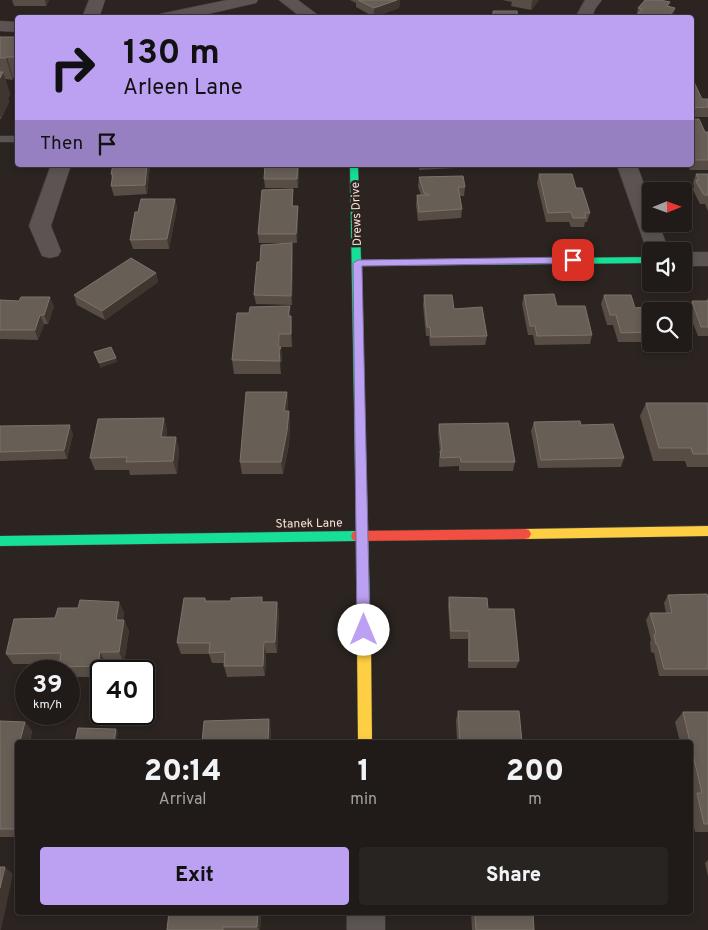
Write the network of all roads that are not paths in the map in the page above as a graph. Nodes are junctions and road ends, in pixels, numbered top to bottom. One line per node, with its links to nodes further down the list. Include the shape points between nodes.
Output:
1 (97, 0): 5 (street)
2 (250, 0): 6 (street)
3 (287, 0): 7 (street)
4 (594, 0): 8 (street)
5 (91, 15)
6 (180, 15)
7 (310, 15)
8 (584, 15)
9 (0, 26): 10 (street)
10 (15, 28)
11 (15, 29): 12 (street)
12 (0, 31)
13 (0, 139): 14 (lane)
14 (15, 139)
15 (60, 167): 19 (street, via 40,226)
16 (354, 167): 23 (street, Drews Drive)
17 (628, 167): 18 (street)
18 (655, 242)
19 (50, 251)
20 (692, 259): 21 (street)
21 (708, 259)
22 (642, 260): 23 (street)
23 (358, 263): 25 (street, Drews Drive)
24 (708, 531): 25 (street, Stanek Lane)
25 (363, 536): 26 (street, Stanek Lane); 27 (street, Drews Drive)
26 (0, 541)
27 (364, 740)
28 (366, 915): 29 (street)
29 (366, 930)

